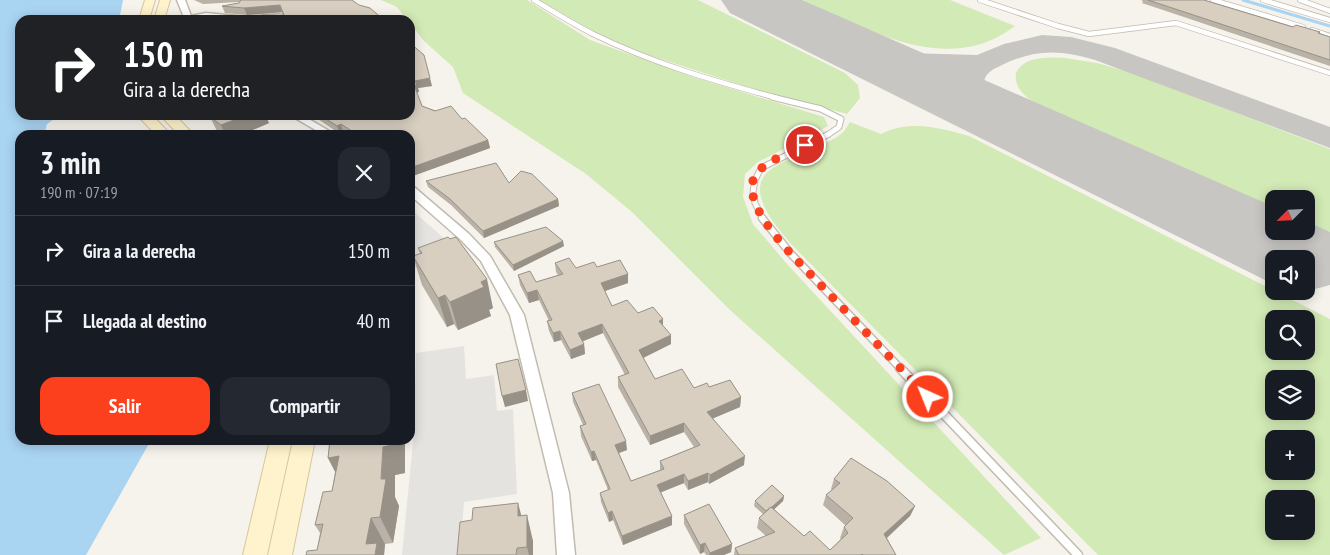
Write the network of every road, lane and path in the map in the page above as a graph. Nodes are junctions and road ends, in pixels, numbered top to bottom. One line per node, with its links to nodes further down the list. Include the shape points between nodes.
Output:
1 (150, 0): 11 (street)
2 (165, 0): 12 (street)
3 (181, 0): 13 (street)
4 (534, 0): 31 (lane, via 576,26 639,54 742,89 820,109 841,119 839,127 829,134 761,168 752,188 760,215 798,261)
5 (980, 0): 18 (lane, via 1089,34 1176,23)
6 (1213, 0): 17 (lane)
7 (1263, 0): 16 (lane)
8 (1300, 0): 10 (lane)
9 (224, 7): 15 (street)
10 (1330, 11)
11 (146, 15)
12 (160, 15)
13 (187, 15)
14 (206, 15): 15 (street)
15 (214, 15)
16 (1330, 20)
17 (1330, 36)
18 (1330, 73)
19 (149, 120): 22 (street)
20 (172, 120): 23 (street)
21 (304, 120): 24 (street)
22 (159, 130)
23 (182, 130)
24 (322, 130)
25 (415, 193): 30 (street, via 466,237 486,259 516,316 561,493)
26 (280, 445): 28 (street)
27 (303, 445): 29 (street)
28 (255, 555)
29 (280, 555)
30 (566, 555)
31 (1078, 555)

